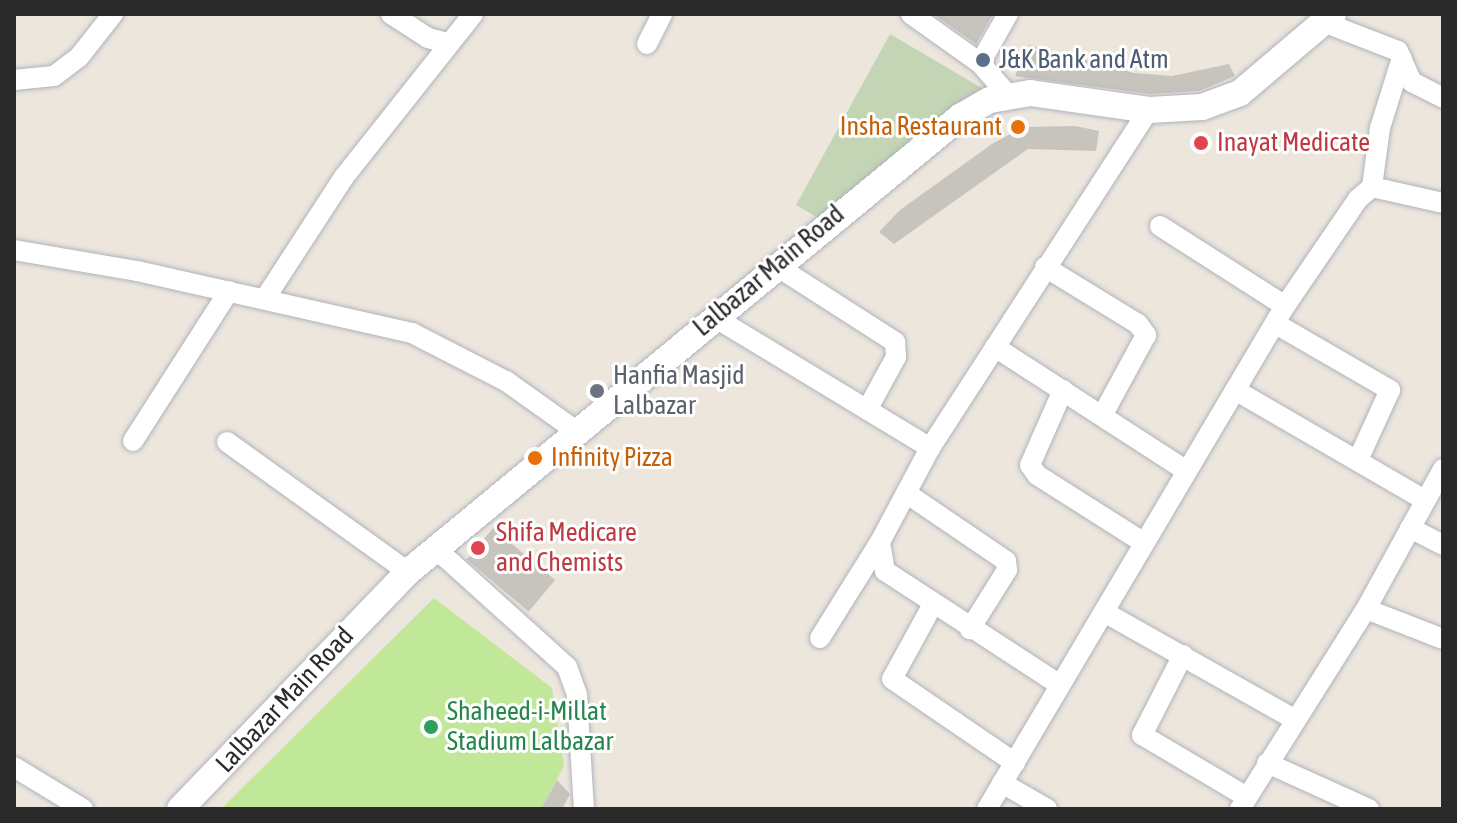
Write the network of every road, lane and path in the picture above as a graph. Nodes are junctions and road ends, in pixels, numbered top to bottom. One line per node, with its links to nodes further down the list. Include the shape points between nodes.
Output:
1 (113, 14): 12 (street, via 79,57 54,76)
2 (391, 14): 8 (street, via 428,38)
3 (473, 14): 8 (street)
4 (662, 14): 9 (street)
5 (911, 14): 11 (street)
6 (1008, 14): 11 (street)
7 (1328, 18): 10 (street, via 1389,46); 15 (main road, Lalbazar Main Road, via 1240,93 1202,107)
8 (447, 43): 23 (street, via 344,177)
9 (647, 44)
10 (1402, 58): 14 (street, via 1412,82); 16 (street, via 1380,128)
11 (980, 63): 13 (street)
12 (14, 80)
13 (1008, 95): 15 (main road, Lalbazar Main Road, via 1030,93); 20 (main road, Lalbazar Main Road, via 960,117)
14 (1443, 98)
15 (1149, 110): 21 (street)
16 (1372, 187): 17 (street); 24 (street)
17 (1443, 203)
18 (1160, 226): 24 (street)
19 (14, 250): 22 (street)
20 (775, 265): 25 (main road, Lalbazar Main Road); 29 (street, via 895,342 896,357)
21 (1045, 267): 26 (street); 30 (street, via 1138,324 1146,335)
22 (229, 291): 23 (street); 32 (street)
23 (266, 297): 31 (street, via 412,333 506,381)
24 (1280, 315): 28 (street); 35 (street, via 1390,390)
25 (714, 317): 29 (street); 31 (main road, Lalbazar Main Road)
26 (995, 347): 27 (street); 34 (street)
27 (1063, 390): 30 (street); 42 (street, via 1030,465 1037,475)
28 (1235, 390): 35 (street); 37 (street)
29 (867, 410): 34 (street)
30 (1102, 416): 37 (street)
31 (576, 431): 44 (main road, Lalbazar Main Road)
32 (133, 441)
33 (227, 442): 45 (street)
34 (930, 448): 38 (street)
35 (1358, 460): 39 (street)
36 (1443, 469): 39 (street)
37 (1185, 470): 42 (street)
38 (906, 493): 41 (street); 49 (street, via 1006,561 1007,570)
39 (1425, 500): 40 (street)
40 (1410, 528): 43 (street); 47 (street)
41 (880, 542): 46 (street, via 885,571); 50 (street)
42 (1144, 543): 48 (street)
43 (1443, 545)
44 (435, 548): 45 (main road, Lalbazar Main Road); 62 (street, via 567,667 577,695)
45 (408, 572): 61 (main road, Lalbazar Main Road)
46 (932, 606): 49 (street); 55 (street, via 892,679)
47 (1366, 609): 51 (street); 54 (street)
48 (1104, 612): 52 (street); 53 (street)
49 (970, 629): 53 (street)
50 (820, 638)
51 (1443, 639)
52 (1183, 655): 54 (street); 59 (street, via 1142,735)
53 (1060, 685): 55 (street)
54 (1294, 719): 56 (street)
55 (1015, 763): 58 (street)
56 (1267, 763): 59 (street); 65 (street)
57 (14, 767): 60 (street)
58 (1002, 783): 63 (street); 64 (street)
59 (1243, 803)
60 (83, 809)
61 (180, 809)
62 (584, 809)
63 (987, 809)
64 (1047, 809)
65 (1369, 809)

